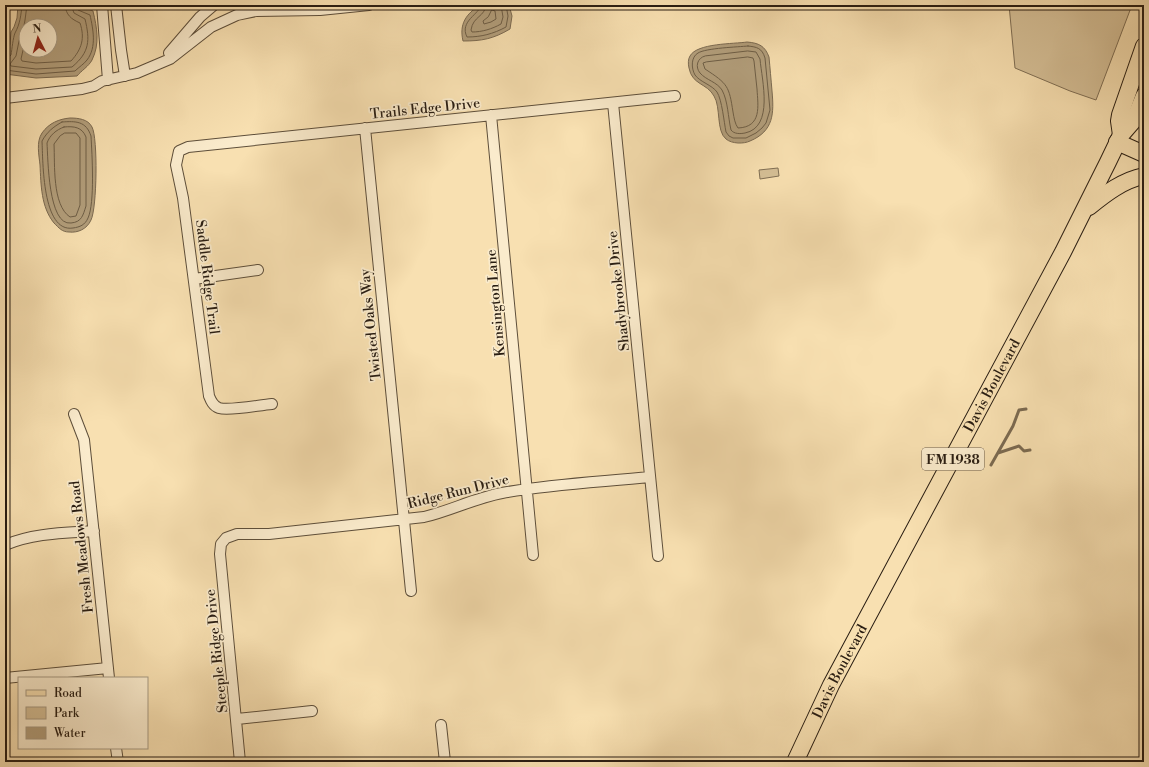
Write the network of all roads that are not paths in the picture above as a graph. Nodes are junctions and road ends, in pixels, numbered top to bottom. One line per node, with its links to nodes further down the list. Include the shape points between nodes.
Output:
1 (102, 5): 9 (street)
2 (116, 5): 8 (street)
3 (214, 5): 7 (street)
4 (369, 5): 5 (street, via 320,10)
5 (287, 8): 7 (street, via 256,11 228,18 211,27 170,59)
6 (1144, 46): 16 (main road, Davis Boulevard / FM 1938, via 1120,115)
7 (156, 65): 8 (street)
8 (125, 76): 9 (street)
9 (108, 80): 12 (street, via 82,89)
10 (675, 96): 13 (street, Trails Edge Drive)
11 (1144, 96): 16 (main road, Davis Boulevard / FM 1938, via 1134,120)
12 (5, 98)
13 (613, 102): 14 (street, Trails Edge Drive); 25 (street, Shadybrooke Drive)
14 (491, 115): 15 (street, Trails Edge Drive); 26 (street, Kensington Lane)
15 (365, 128): 17 (street, Trails Edge Drive); 27 (street, Twisted Oaks Way)
16 (1119, 138): 18 (main road); 20 (main road, Davis Boulevard / FM 1938)
17 (179, 151): 22 (street, Saddle Ridge Trail, via 176,165)
18 (1144, 154)
19 (1144, 176): 20 (main road, via 1134,178 1106,194)
20 (1084, 212): 45 (main road, Davis Boulevard / FM 1938, via 831,685)
21 (258, 270): 22 (street)
22 (194, 279): 23 (street, Saddle Ridge Trail, via 211,401 219,408 228,409)
23 (272, 404)
24 (74, 414): 28 (street, Fresh Meadows Road, via 84,440)
25 (650, 477): 26 (street, Ridge Run Drive); 32 (street, Shadybrooke Drive)
26 (527, 489): 27 (street, Ridge Run Drive, via 501,493 442,513); 31 (street, Kensington Lane)
27 (403, 520): 29 (street, Ridge Run Drive, via 269,534 237,534); 33 (street, Twisted Oaks Way)
28 (94, 531): 30 (street, via 33,536); 34 (street, Fresh Meadows Road)
29 (226, 538): 39 (street, Steeple Ridge Drive, via 221,544 220,554)
30 (5, 546)
31 (533, 555)
32 (658, 556)
33 (411, 591)
34 (109, 673): 36 (street)
35 (18, 677): 37 (street)
36 (26, 677)
37 (5, 678)
38 (312, 711): 39 (street)
39 (237, 719): 43 (street, Steeple Ridge Drive)
40 (441, 725): 44 (street)
41 (116, 749): 42 (street)
42 (118, 762)
43 (240, 762)
44 (444, 762)
45 (794, 762)

